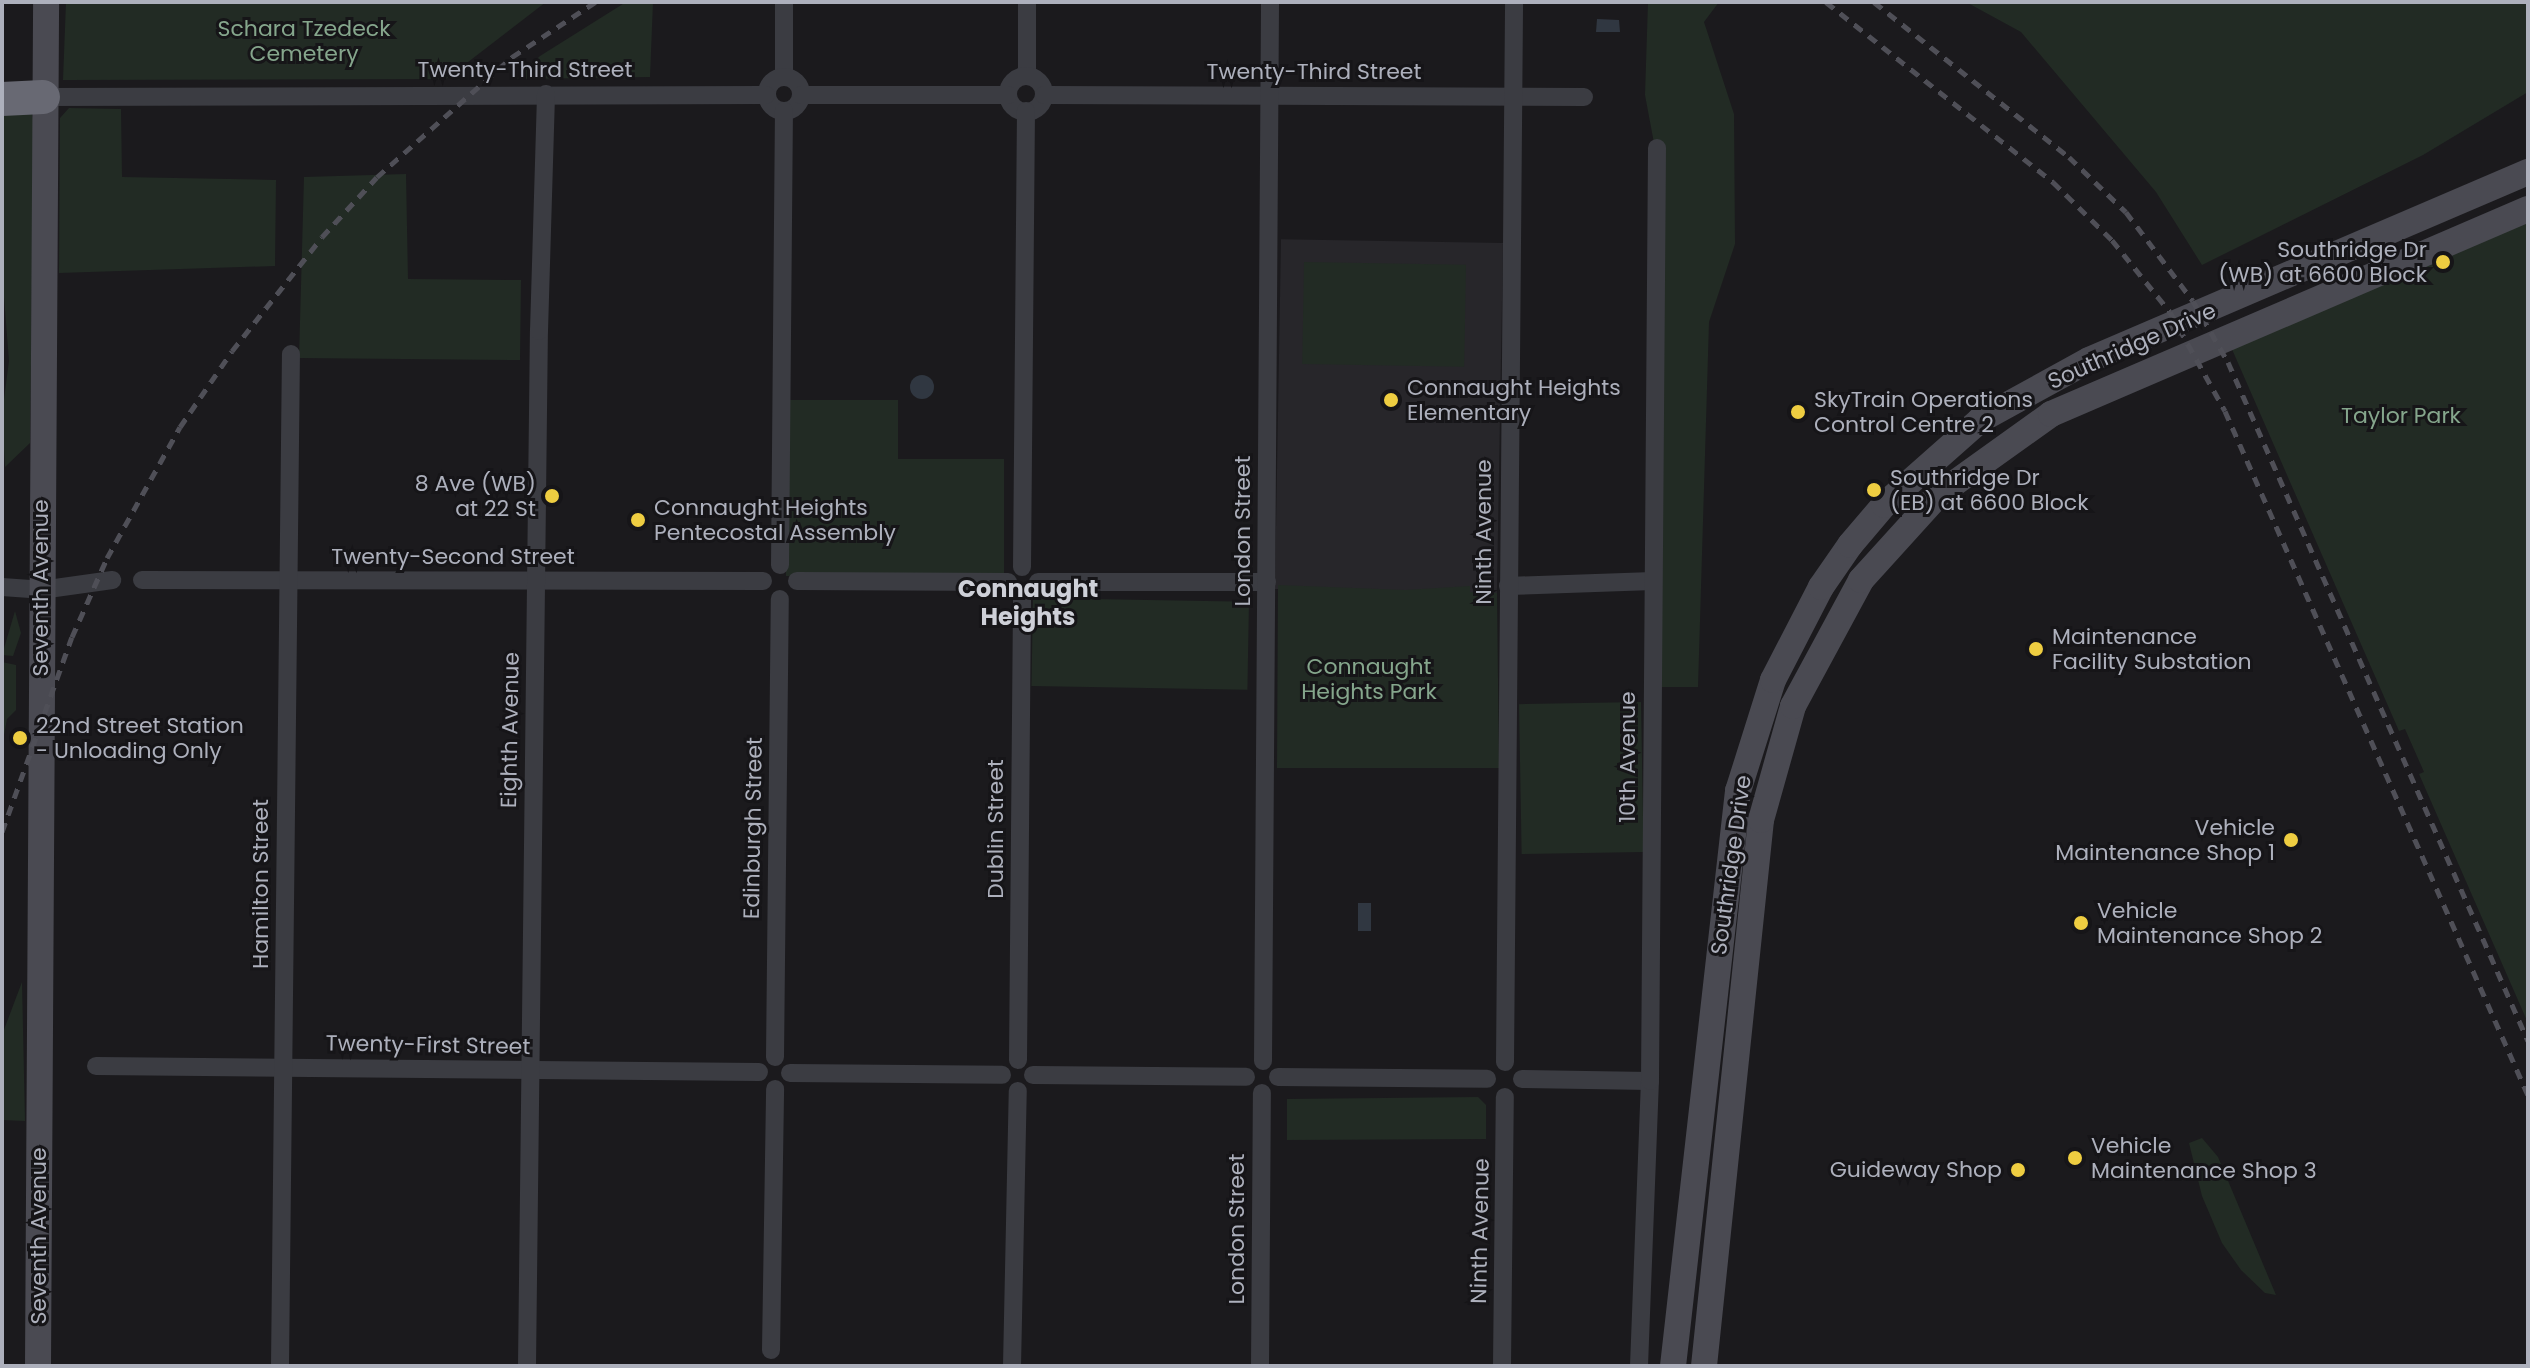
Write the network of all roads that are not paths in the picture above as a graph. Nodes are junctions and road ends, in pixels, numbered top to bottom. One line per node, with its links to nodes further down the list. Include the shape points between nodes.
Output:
1 (46, 2): 15 (main road, Seventh Avenue)
2 (784, 2): 6 (street)
3 (1027, 2): 7 (street)
4 (1270, 2): 13 (street, London Street)
5 (1514, 2): 14 (street, Ninth Avenue)
6 (784, 76): 9 (street, via 769,84); 10 (street, via 798,84)
7 (1027, 76): 11 (street, via 1012,83); 12 (street, via 1038,80)
8 (546, 94): 9 (street, Twenty-Third Street); 15 (street, Twenty-Third Street); 34 (street, Eighth Avenue)
9 (766, 95): 18 (street, via 770,105)
10 (801, 95): 11 (street); 18 (street, via 798,104)
11 (1008, 95): 19 (street)
12 (1044, 95): 13 (street, Twenty-Third Street); 19 (street, via 1037,108)
13 (1271, 96): 14 (street, Twenty-Third Street); 37 (street, London Street)
14 (1513, 96): 16 (street, Twenty-Third Street); 38 (street, Ninth Avenue)
15 (43, 97): 17 (highway); 40 (main road, Seventh Avenue)
16 (1584, 97)
17 (2, 99)
18 (784, 111): 26 (street)
19 (1026, 111): 27 (street)
20 (1657, 148): 33 (street, 10th Avenue)
21 (2528, 172): 24 (main road, Southridge Drive, via 2089,360 1980,420)
22 (2528, 209): 25 (main road, Southridge Drive, via 2051,414 1994,450)
23 (291, 354): 30 (street, Hamilton Street)
24 (1925, 467): 25 (main road); 71 (main road, Southridge Drive, via 1884,505 1821,587 1773,680 1753,733 1728,848)
25 (1917, 513): 72 (main road, Southridge Drive, via 1837,616 1793,706 1771,773 1761,820)
26 (780, 565): 31 (street, via 766,571); 32 (street, via 793,571)
27 (1022, 567): 35 (street); 36 (street, via 1032,570)
28 (112, 580): 40 (street)
29 (142, 580): 30 (street, Twenty-Second Street)
30 (286, 580): 34 (street, Twenty-Second Street); 48 (street, Hamilton Street)
31 (763, 581): 34 (street, Twenty-Second Street); 42 (street, via 769,596)
32 (797, 581): 35 (street); 42 (street, via 794,592)
33 (1653, 581): 38 (street); 58 (street, 10th Avenue)
34 (536, 582): 49 (street, Eighth Avenue)
35 (1008, 582): 41 (street, via 1013,595)
36 (1038, 582): 37 (street); 41 (street, via 1036,592)
37 (1267, 582): 45 (street, London Street)
38 (1508, 586): 46 (street, Ninth Avenue)
39 (2, 587): 40 (street)
40 (41, 590): 64 (main road, Seventh Avenue)
41 (1022, 598): 44 (street, Dublin Street)
42 (780, 599): 43 (street, Edinburgh Street)
43 (775, 1057): 50 (street); 51 (street)
44 (1018, 1060): 52 (street, via 1009,1062); 53 (street, via 1027,1063)
45 (1263, 1061): 54 (street, via 1249,1067); 55 (street, via 1272,1064)
46 (1505, 1062): 56 (street, via 1495,1065); 57 (street, via 1519,1069)
47 (96, 1066): 48 (street, Twenty-First Street)
48 (284, 1068): 49 (street, Twenty-First Street); 65 (street, Hamilton Street)
49 (530, 1070): 50 (street, Twenty-First Street); 66 (street, Eighth Avenue)
50 (759, 1072): 59 (street, via 762,1082)
51 (790, 1073): 52 (street); 59 (street)
52 (1002, 1075): 60 (street, via 1005,1084)
53 (1033, 1075): 54 (street); 60 (street, via 1027,1088)
54 (1246, 1077): 61 (street, via 1252,1090)
55 (1278, 1077): 56 (street); 61 (street, via 1275,1087)
56 (1487, 1079): 62 (street, via 1490,1090)
57 (1522, 1079): 58 (street); 62 (street, via 1515,1094)
58 (1650, 1081): 70 (street, 10th Avenue)
59 (775, 1089): 63 (street)
60 (1018, 1091): 67 (street)
61 (1262, 1093): 68 (street, London Street)
62 (1505, 1097): 69 (street, Ninth Avenue)
63 (771, 1350)
64 (38, 1366)
65 (280, 1366)
66 (527, 1366)
67 (1012, 1366)
68 (1260, 1366)
69 (1502, 1366)
70 (1639, 1366)
71 (1673, 1366)
72 (1704, 1366)

